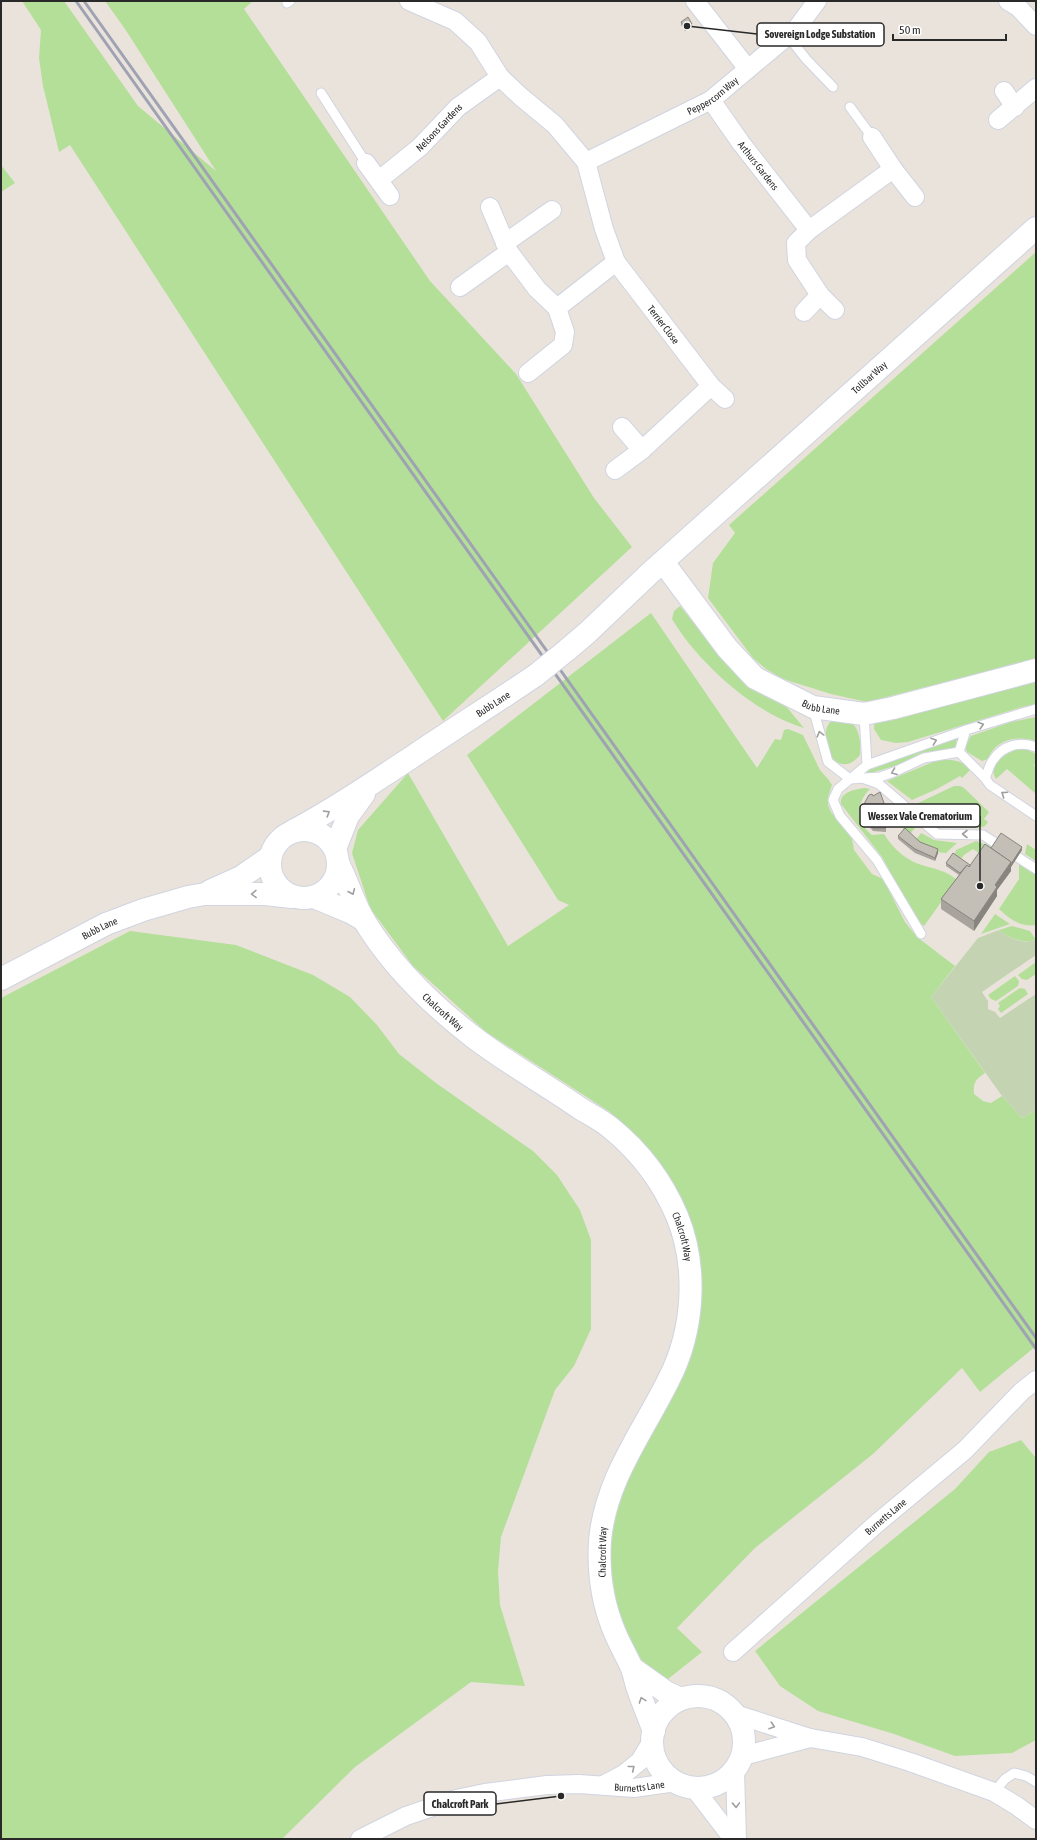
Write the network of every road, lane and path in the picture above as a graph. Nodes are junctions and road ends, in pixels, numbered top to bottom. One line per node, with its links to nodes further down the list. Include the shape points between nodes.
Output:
1 (409, 1): 8 (street, via 455,21 478,42)
2 (695, 1): 7 (street)
3 (817, 1): 6 (street, Peppercorn Way)
4 (1008, 1): 5 (street, via 1018,7)
5 (1036, 26)
6 (788, 36): 7 (street, Peppercorn Way); 9 (lane)
7 (748, 69): 13 (street, Peppercorn Way)
8 (500, 77): 18 (street, via 556,125); 21 (street, Nelsons Gardens, via 458,107 420,146)
9 (833, 87)
10 (1036, 88): 15 (street)
11 (1004, 91): 15 (street)
12 (322, 94): 19 (lane)
13 (711, 100): 18 (street, Peppercorn Way); 27 (street, Arthurs Gardens)
14 (850, 107): 17 (lane)
15 (1015, 107): 16 (street)
16 (998, 120)
17 (872, 137): 20 (street)
18 (586, 162): 29 (street, Terrier Close, via 604,229)
19 (366, 163): 21 (street)
20 (893, 169): 23 (street); 27 (street)
21 (379, 180): 22 (street)
22 (390, 196)
23 (915, 198)
24 (490, 207): 28 (street)
25 (552, 210): 28 (street)
26 (1036, 228): 41 (street, Tollbar Way)
27 (809, 230): 31 (street, via 796,243 797,260)
28 (507, 248): 30 (street); 32 (street, via 537,290)
29 (616, 262): 32 (street); 36 (street, Terrier Close)
30 (460, 287)
31 (820, 296): 33 (street); 34 (street)
32 (557, 308): 35 (street, via 565,332 563,345)
33 (835, 310)
34 (804, 312)
35 (532, 367)
36 (711, 386): 37 (street, Terrier Close); 39 (street)
37 (725, 399)
38 (622, 427): 39 (street)
39 (642, 450): 40 (street)
40 (615, 470)
41 (703, 527): 42 (street, Bubb Lane)
42 (663, 562): 44 (street, Bubb Lane, via 727,648 755,678); 54 (street, Bubb Lane, bridge, via 587,633 536,675)
43 (1036, 670): 46 (street, Bubb Lane)
44 (813, 707): 46 (street, Bubb Lane); 52 (lane, one-way to 44, via 828,762)
45 (1036, 709): 47 (lane, one-way to 45)
46 (864, 714): 50 (lane)
47 (966, 730): 49 (lane); 50 (lane, one-way to 47)
48 (1036, 747): 51 (lane, via 1019,744 1005,747 992,760)
49 (959, 752): 51 (lane); 53 (lane, one-way to 53, via 924,758 894,772)
50 (867, 765): 52 (lane)
51 (985, 778): 55 (lane, one-way to 51, via 990,785)
52 (850, 779): 53 (lane); 63 (lane, via 838,789 833,800 840,816 877,860)
53 (863, 779): 59 (lane, one-way to 53, via 983,835 937,834 879,784)
54 (369, 787): 56 (street, Bubb Lane, one-way to 54); 58 (street, Bubb Lane, via 348,816)
55 (1036, 816)
56 (293, 831): 57 (street, via 281,839); 58 (street, via 317,832 330,840)
57 (270, 857): 60 (street, Bubb Lane, via 242,877); 61 (street, via 272,876 277,885 284,892)
58 (337, 857): 61 (street, via 334,882 322,894); 62 (street, Chalcroft Way, one-way to 62)
59 (1036, 869)
60 (205, 894): 61 (street, Bubb Lane, one-way to 60); 64 (street, Bubb Lane, via 143,910 106,924)
61 (303, 897): 62 (street, Chalcroft Way, via 350,912)
62 (364, 920): 67 (street, Chalcroft Way, via 407,975 457,1024 492,1050 610,1127 625,1141 659,1183 677,1216 688,1254 690,1273 689,1314 684,1338 671,1376 616,1478 600,1540 600,1573 607,1612)
63 (921, 934)
64 (1, 979)
65 (1036, 1380): 66 (street, Burnetts Lane, via 964,1450 875,1525)
66 (733, 1652)
67 (632, 1668): 68 (street, Chalcroft Way, via 666,1692); 70 (street, Chalcroft Way, one-way to 67)
68 (682, 1699): 69 (street, via 691,1696 711,1697); 70 (street, via 667,1708 659,1719)
69 (735, 1714): 71 (street, one-way to 71); 72 (street, via 741,1723 745,1745)
70 (653, 1736): 74 (street, Burnetts Lane, one-way to 70, via 624,1774 640,1761); 75 (street, via 658,1765 669,1778)
71 (810, 1738): 72 (street); 76 (street, via 883,1752)
72 (739, 1763): 75 (street, via 721,1782 712,1786); 80 (street, one-way to 80)
73 (1036, 1782): 76 (lane, via 1014,1773)
74 (603, 1785): 75 (street, Burnetts Lane, via 634,1788); 78 (street, Burnetts Lane, via 547,1785 485,1792 406,1816)
75 (685, 1785): 79 (street)
76 (994, 1792): 77 (street)
77 (1036, 1820)
78 (360, 1839)
79 (733, 1839)
80 (737, 1839)

